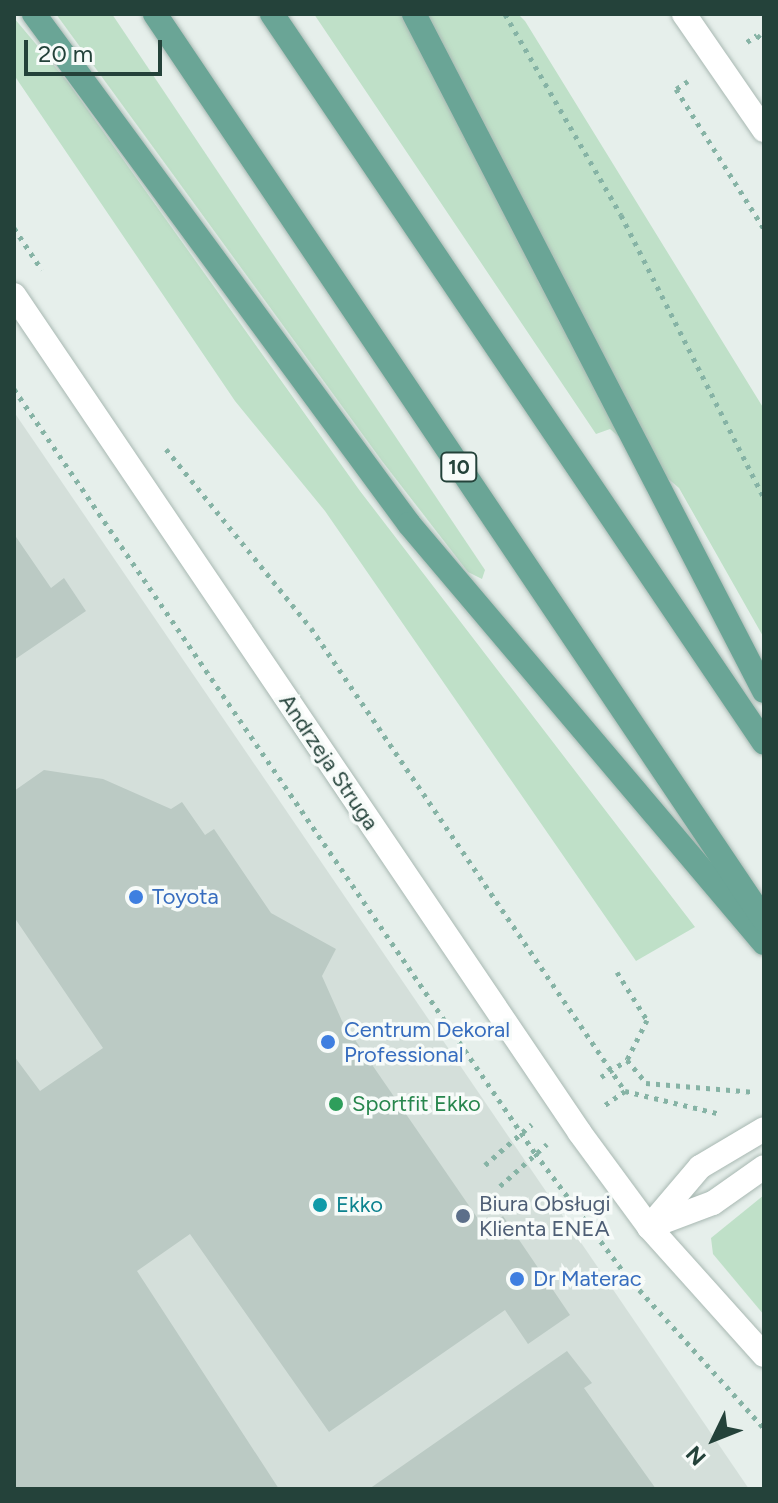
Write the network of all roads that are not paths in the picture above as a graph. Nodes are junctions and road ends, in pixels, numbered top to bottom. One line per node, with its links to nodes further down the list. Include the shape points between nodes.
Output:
1 (34, 14): 11 (main road, via 409,524)
2 (155, 14): 10 (main road, 10)
3 (272, 14): 9 (main road)
4 (414, 14): 8 (main road)
5 (684, 14): 6 (street)
6 (764, 130)
7 (14, 295): 14 (street, Andrzeja Struga)
8 (764, 691)
9 (764, 743)
10 (764, 920)
11 (764, 943)
12 (764, 1129): 14 (street, via 700,1167)
13 (764, 1167): 14 (street, via 713,1203)
14 (649, 1227): 15 (street, Andrzeja Struga)
15 (764, 1355)

